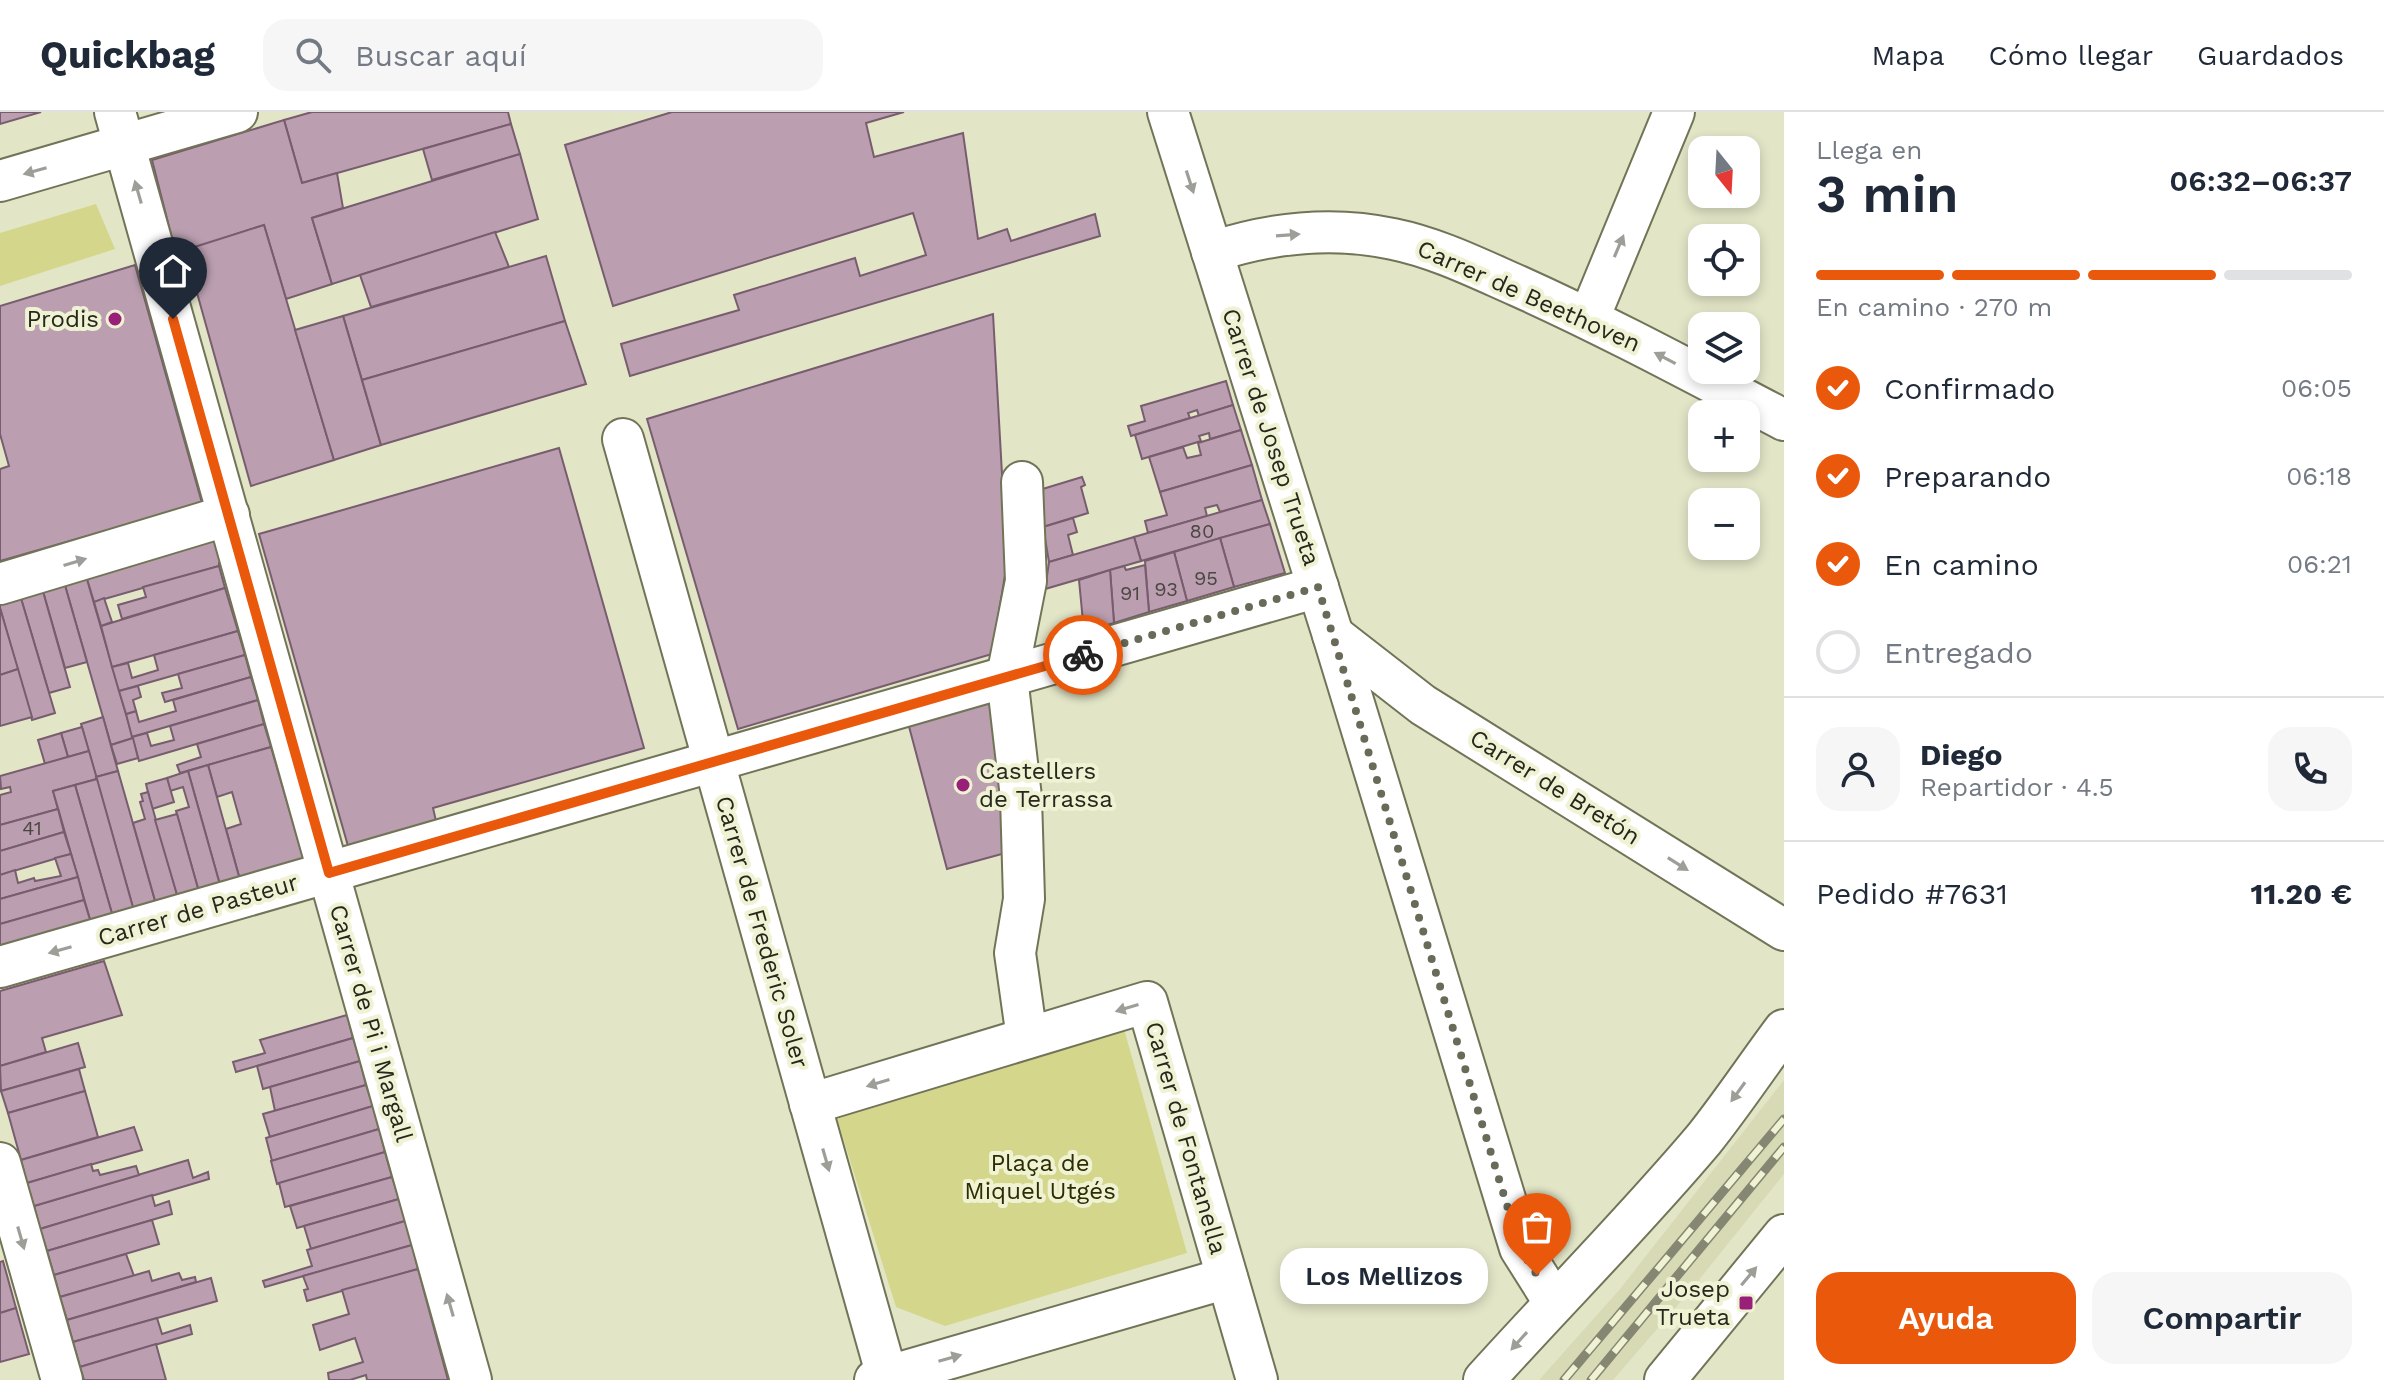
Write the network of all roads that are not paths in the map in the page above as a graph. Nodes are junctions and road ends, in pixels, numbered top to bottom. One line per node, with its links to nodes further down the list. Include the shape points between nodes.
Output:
1 (237, 112): 4 (street)
2 (1168, 112): 6 (street, Carrer de Josep Trueta, one-way to 6)
3 (1674, 112): 7 (street, one-way to 3)
4 (120, 129): 5 (street, one-way to 5); 11 (street, Carrer de Pi i Margall, one-way to 4)
5 (0, 181)
6 (1212, 252): 7 (street, Carrer de Beethoven, one-way to 7, via 1279,235 1391,238 1441,252); 13 (street, Carrer de Josep Trueta)
7 (1589, 318): 8 (street, Carrer de Beethoven, one-way to 7)
8 (1784, 420)
9 (623, 439): 17 (street, Carrer de Frederic Soler)
10 (1022, 482): 15 (street, via 1026,581)
11 (229, 515): 12 (street, one-way to 11); 19 (street, Carrer de Pi i Margall)
12 (0, 584)
13 (1318, 587): 14 (street, Carrer de Josep Trueta); 15 (street, Carrer de Pasteur)
14 (1333, 635): 16 (street, Carrer de Bretón); 18 (street, Carrer de Josep Trueta)
15 (1007, 677): 17 (street, Carrer de Pasteur); 23 (street, via 1021,797 1024,899 1015,953)
16 (1423, 705): 18 (street, via 1386,724); 20 (street, Carrer de Bretón, one-way to 20)
17 (714, 762): 19 (street, Carrer de Pasteur); 24 (street, Carrer de Frederic Soler)
18 (1373, 763): 28 (street, Carrer de Josep Trueta, via 1520,1248)
19 (329, 873): 21 (street, Carrer de Pasteur, one-way to 21); 31 (street, Carrer de Pi i Margall, one-way to 19)
20 (1784, 930)
21 (0, 967)
22 (1784, 1030): 28 (street, one-way to 28, via 1706,1136)
23 (1027, 1038): 24 (street, Carrer de Fontanella, one-way to 24); 27 (street, Carrer de Fontanella, one-way to 23, via 1147,1002)
24 (810, 1104): 29 (street, Carrer de Frederic Soler, one-way to 29)
25 (0, 1163): 30 (street, one-way to 30)
26 (1784, 1235): 34 (street, one-way to 26)
27 (1227, 1278): 29 (street, one-way to 27); 32 (street, Carrer de Fontanella)
28 (1554, 1302): 33 (street, one-way to 33)
29 (883, 1379)
30 (62, 1380)
31 (471, 1380)
32 (1257, 1380)
33 (1484, 1380)
34 (1665, 1380)

